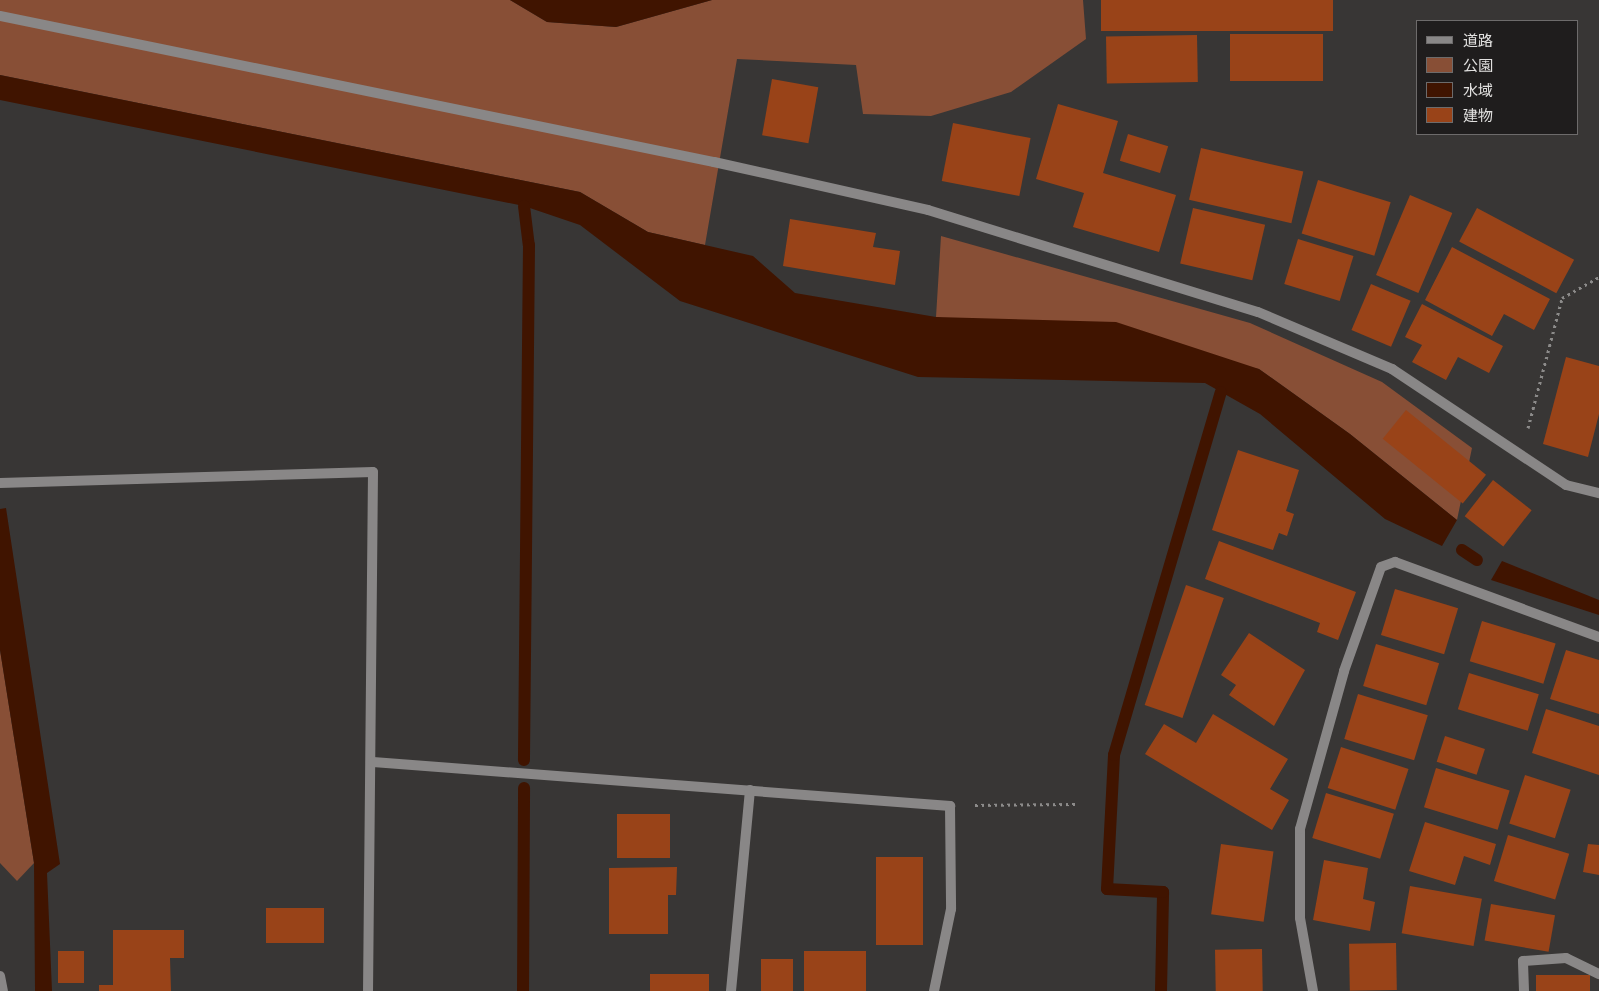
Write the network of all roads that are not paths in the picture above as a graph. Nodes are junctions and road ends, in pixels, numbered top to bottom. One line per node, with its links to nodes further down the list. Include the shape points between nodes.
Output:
1 (0, 16): 3 (street, via 714,162 928,210 1258,312 1392,369 1566,485)
2 (0, 483): 5 (street, via 373,472)
3 (1599, 493)
4 (1599, 638): 13 (street, via 1395,562 1381,567 1344,671 1300,829 1300,918)
5 (373, 762): 6 (street); 10 (street)
6 (750, 790): 11 (street); 12 (street, via 950,806 951,908)
7 (1599, 974): 14 (street, via 1566,958 1523,961)
8 (0, 976): 9 (street)
9 (2, 991)
10 (368, 991)
11 (731, 991)
12 (934, 991)
13 (1313, 991)
14 (1524, 991)

